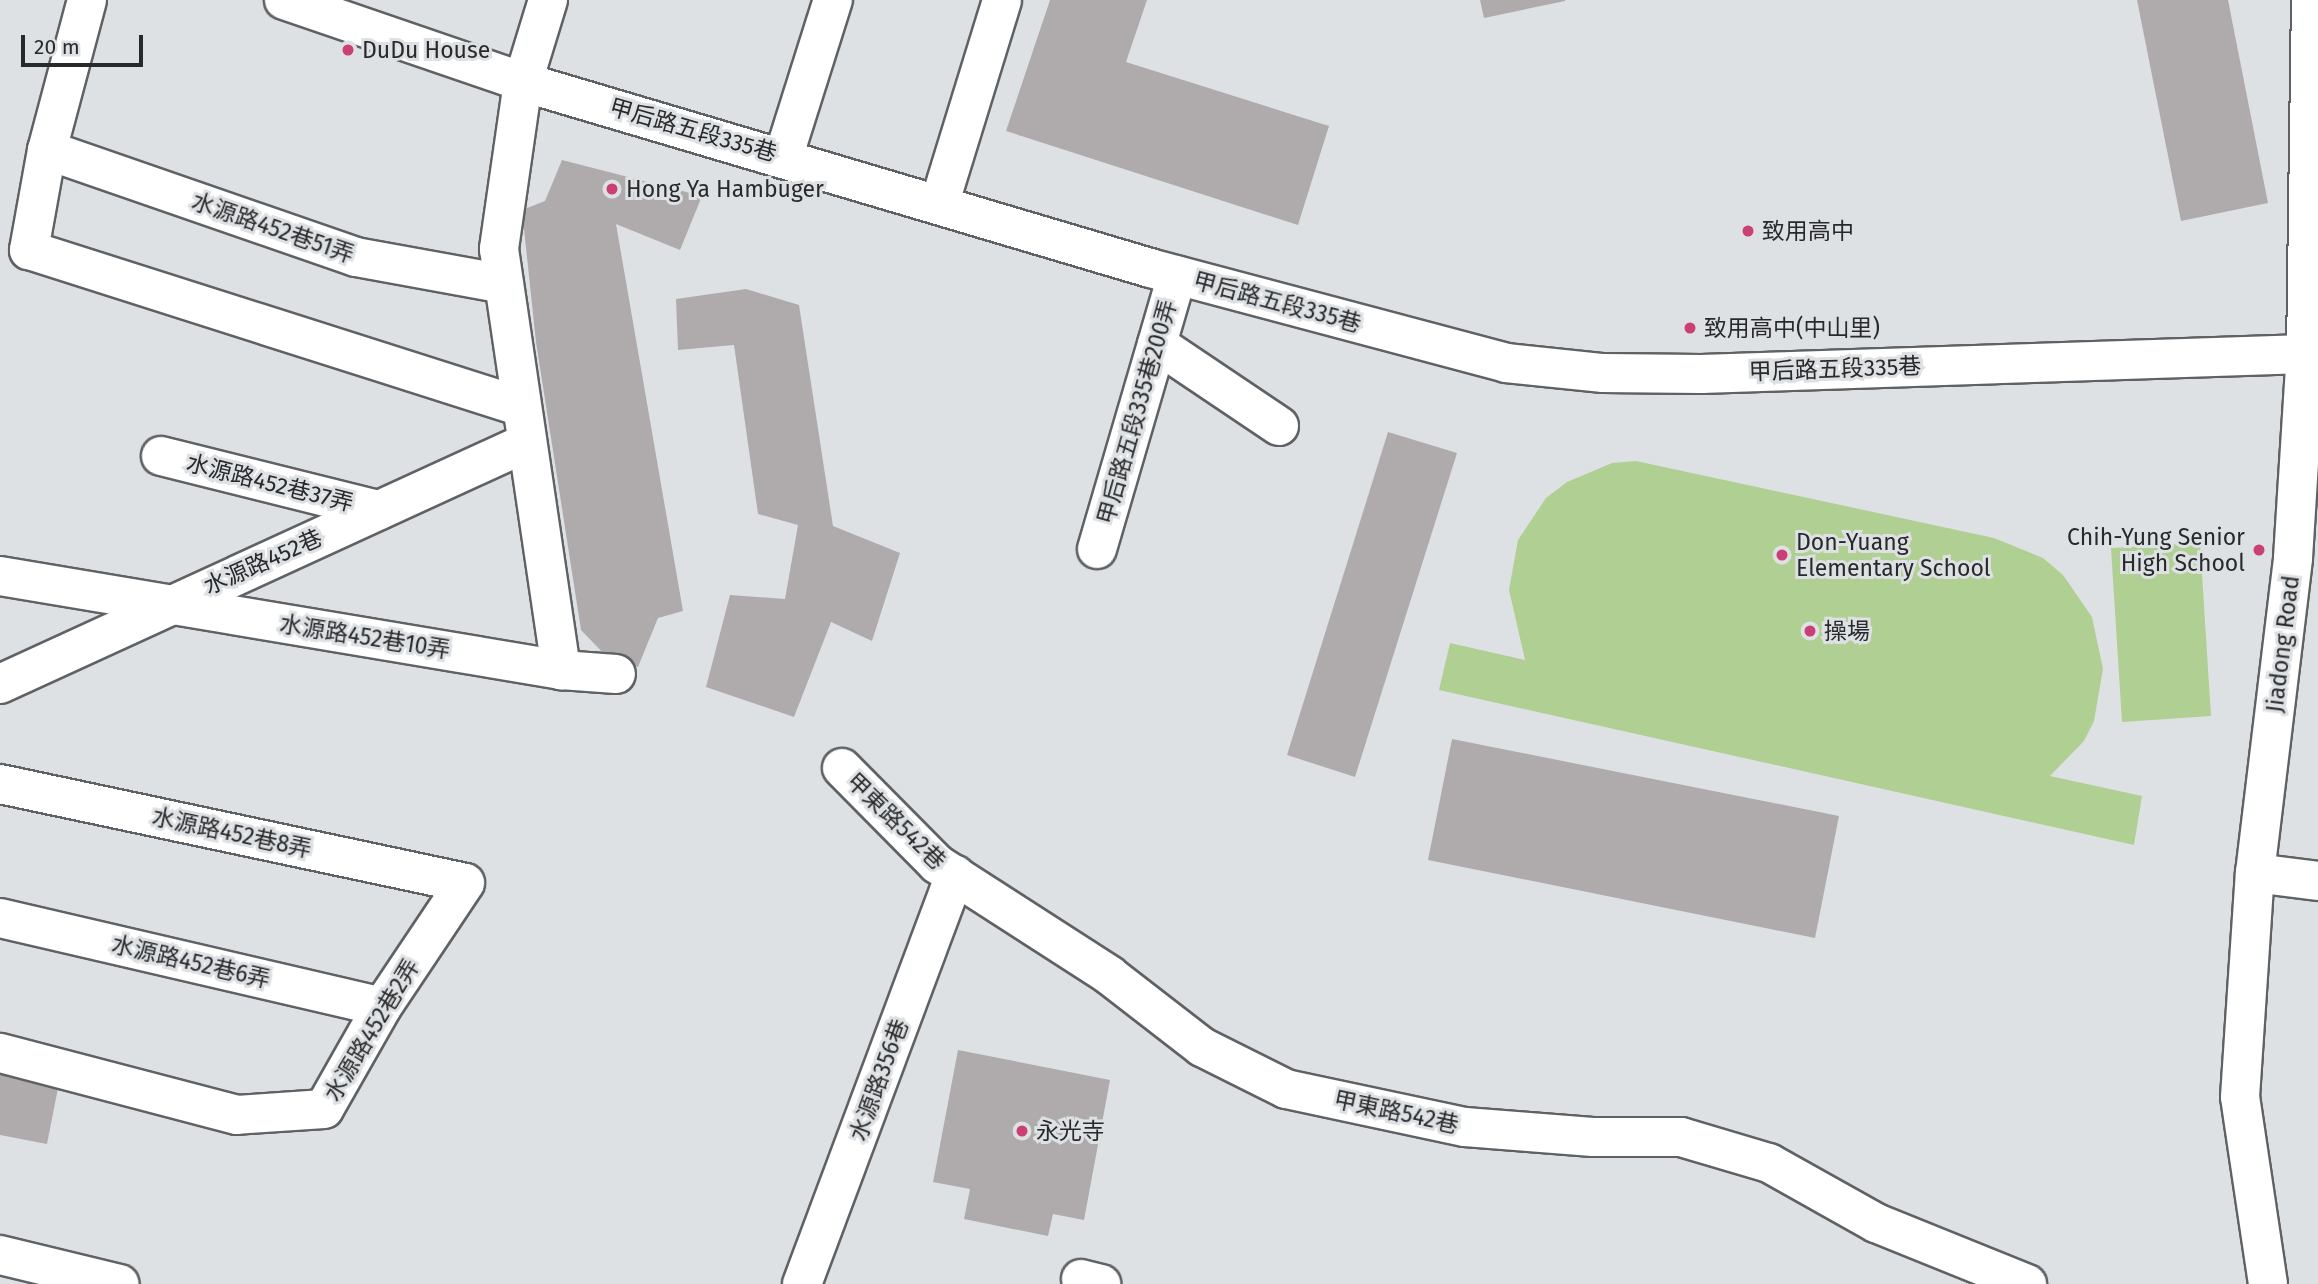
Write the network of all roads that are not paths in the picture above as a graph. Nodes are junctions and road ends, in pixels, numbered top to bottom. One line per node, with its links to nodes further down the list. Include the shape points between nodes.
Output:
1 (88, 0): 9 (street)
2 (284, 0): 7 (street, 甲后路五段335巷)
3 (548, 0): 8 (street)
4 (833, 0): 10 (street)
5 (1002, 0): 11 (street)
6 (2311, 0): 15 (street, Jiadong Road)
7 (352, 10): 8 (street, 甲后路五段335巷)
8 (523, 82): 10 (street, 甲后路五段335巷); 13 (street, via 499,249)
9 (47, 150): 13 (street, 水源路452巷51弄, via 356,257); 16 (street, via 29,250)
10 (784, 155): 11 (street, 甲后路五段335巷)
11 (940, 202): 12 (street, 甲后路五段335巷)
12 (1177, 275): 14 (street, 甲后路五段335巷200弄); 15 (street, 甲后路五段335巷, via 1506,363 1603,373)
13 (505, 284): 16 (street)
14 (1157, 344): 17 (street); 20 (street, 甲后路五段335巷200弄)
15 (2306, 354): 28 (street, Jiadong Road, via 2293,558)
16 (524, 425): 19 (street, 水源路452巷); 23 (street)
17 (1279, 426)
18 (161, 456): 19 (street, 水源路452巷37弄)
19 (378, 510): 22 (street, 水源路452巷)
20 (1097, 549)
21 (0, 576): 22 (street, 水源路452巷10弄)
22 (168, 605): 23 (street, 水源路452巷10弄); 25 (street, 水源路452巷)
23 (561, 670): 24 (street, 水源路452巷10弄)
24 (616, 674)
25 (0, 684)
26 (842, 768): 29 (street, 甲東路542巷, via 937,864)
27 (0, 783): 31 (street, 水源路452巷8弄)
28 (2255, 873): 30 (street); 39 (street, Jiadong Road, via 2240,1097)
29 (955, 875): 37 (street, 水源路356巷); 38 (street, 甲東路542巷, via 1110,975 1202,1047 1286,1089 1465,1127 1593,1137 1681,1137 1769,1163 1876,1223)
30 (2318, 881)
31 (465, 883): 33 (street, 水源路452巷2弄)
32 (0, 918): 33 (street, 水源路452巷6弄)
33 (382, 1007): 34 (street, 水源路452巷2弄, via 324,1109 237,1115)
34 (0, 1054)
35 (0, 1255): 36 (street)
36 (120, 1284)
37 (802, 1284)
38 (2027, 1284)
39 (2268, 1284)

